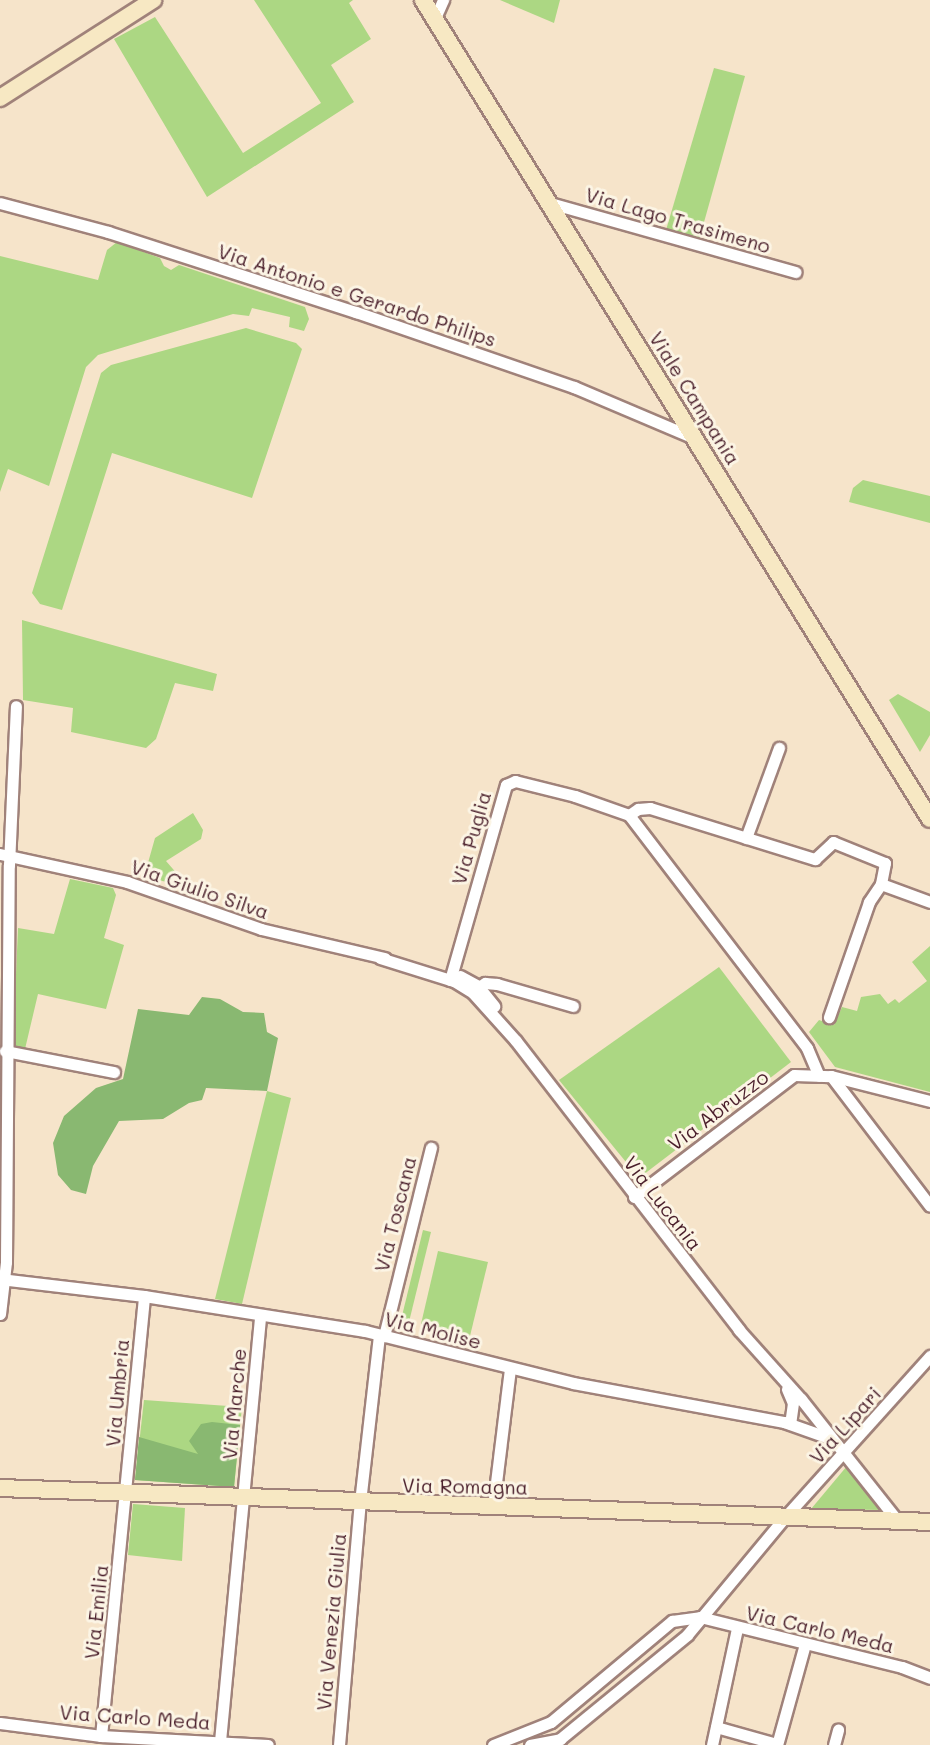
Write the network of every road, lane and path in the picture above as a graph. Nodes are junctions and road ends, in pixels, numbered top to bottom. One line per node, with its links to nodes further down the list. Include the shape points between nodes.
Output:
1 (153, 0): 5 (street)
2 (423, 0): 4 (street, Viale Campania)
3 (443, 0): 4 (street)
4 (435, 18): 7 (street, Viale Campania)
5 (0, 98)
6 (0, 203): 9 (street, Via Antonio e Gerardo Philips, via 356,312 574,387)
7 (550, 203): 8 (street, Via Lago Trasimeno); 9 (street, Viale Campania)
8 (796, 272)
9 (697, 439): 13 (street, Viale Campania)
10 (16, 706): 15 (street)
11 (779, 748): 14 (street)
12 (629, 815): 14 (street, Via Puglia, via 650,808); 18 (street, Via Puglia, via 515,781 506,785); 24 (street)
13 (930, 819)
14 (746, 838): 16 (street, Via Puglia, via 815,859 833,842 882,860 886,866)
15 (4, 855): 18 (street, Via Giulio Silva, via 127,882 261,929); 22 (street)
16 (881, 884): 17 (street); 21 (street, via 869,902)
17 (930, 902)
18 (451, 977): 19 (street, Via Giulio Silva)
19 (476, 990): 20 (street, Via Giulio Silva, via 497,984); 28 (street, Via Lucania, via 508,1025)
20 (573, 1006)
21 (829, 1017)
22 (4, 1048): 23 (street); 27 (street)
23 (114, 1072)
24 (825, 1076): 25 (street); 28 (street, Via Abruzzo, via 794,1075); 29 (street)
25 (930, 1101)
26 (431, 1148): 34 (street, Via Toscana)
27 (4, 1166): 30 (street)
28 (634, 1197): 37 (street, Via Lucania)
29 (930, 1206)
30 (1, 1279): 31 (street, Via Molise); 32 (street)
31 (144, 1296): 33 (street, Via Molise); 42 (street, Via Umbria)
32 (0, 1314)
33 (260, 1316): 34 (street, Via Molise); 43 (street, Via Marche)
34 (381, 1335): 36 (street, Via Molise); 44 (street, Via Toscana)
35 (930, 1356): 40 (street, Via Lipari)
36 (510, 1368): 38 (street, Via Molise); 45 (street)
37 (785, 1384): 38 (street, via 793,1403); 39 (street, Via Lucania)
38 (790, 1424): 39 (street, Via Molise)
39 (832, 1439): 40 (street)
40 (844, 1456): 46 (street, Via Lipari); 47 (street)
41 (0, 1488): 42 (street, Via Romagna)
42 (127, 1492): 43 (street, Via Romagna); 56 (street, Via Emilia)
43 (244, 1496): 44 (street, Via Romagna); 57 (street, Via Marche)
44 (360, 1502): 45 (street, Via Romagna); 60 (street, Via Venezia Giulia)
45 (493, 1507): 46 (street, Via Romagna)
46 (785, 1517): 47 (street, Via Romagna); 49 (street, Via Carlo Meda)
47 (897, 1520): 48 (street, Via Romagna)
48 (930, 1522)
49 (700, 1617): 50 (street, Via Carlo Meda); 61 (street, via 672,1621 551,1722); 62 (street, Via Carlo Meda, via 663,1658 598,1711 560,1739)
50 (737, 1628): 51 (street, Via Carlo Meda); 54 (street)
51 (805, 1644): 52 (street, Via Carlo Meda); 58 (street)
52 (930, 1678)
53 (0, 1723): 56 (street, Via Carlo Meda)
54 (716, 1727): 58 (street); 63 (street)
55 (838, 1730): 64 (street)
56 (101, 1736): 57 (street, Via Carlo Meda)
57 (220, 1741): 59 (street, Via Carlo Meda)
58 (777, 1744)
59 (268, 1745)
60 (339, 1745)
61 (493, 1745)
62 (530, 1745)
63 (712, 1745)
64 (834, 1745)

